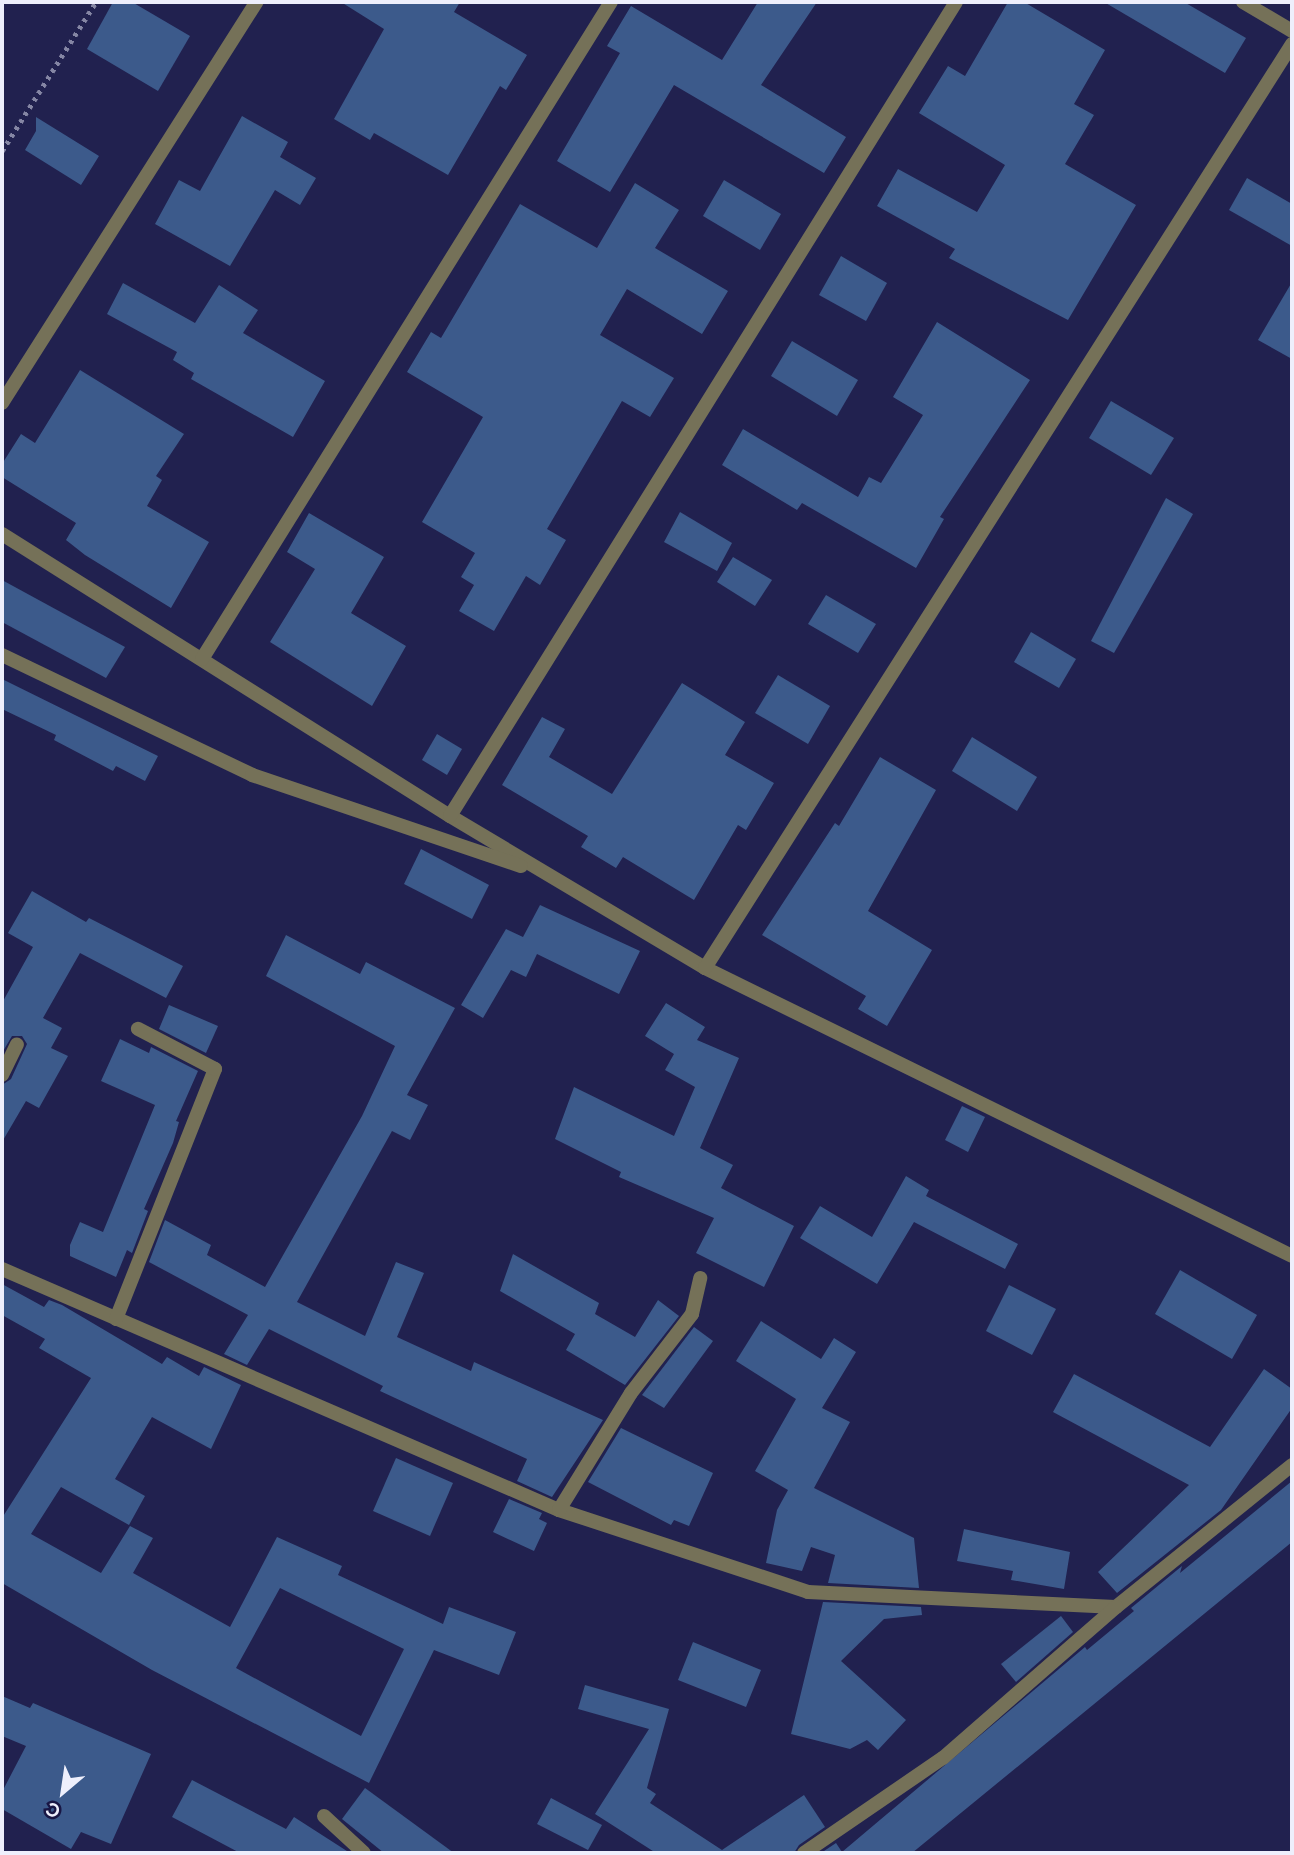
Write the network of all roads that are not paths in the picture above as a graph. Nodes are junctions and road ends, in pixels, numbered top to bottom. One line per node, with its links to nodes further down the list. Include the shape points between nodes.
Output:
1 (256, 2): 7 (street)
2 (611, 2): 10 (street)
3 (956, 2): 11 (street)
4 (1243, 2): 5 (street)
5 (1292, 31)
6 (1292, 44): 13 (street)
7 (2, 403)
8 (2, 534): 10 (street)
9 (2, 655): 12 (street, via 252,775)
10 (202, 659): 11 (street)
11 (450, 816): 12 (street)
12 (550, 875): 13 (street)
13 (705, 968): 17 (street)
14 (138, 1029): 20 (street, via 215,1069)
15 (18, 1044): 16 (street)
16 (2, 1075)
17 (1292, 1256)
18 (2, 1269): 20 (street)
19 (700, 1278): 22 (street, via 692,1314 631,1393)
20 (116, 1319): 22 (street)
21 (1292, 1465): 23 (street)
22 (559, 1510): 23 (street, via 808,1592)
23 (1116, 1607): 26 (street, via 943,1758)
24 (324, 1816): 25 (street)
25 (364, 1853)
26 (804, 1853)

